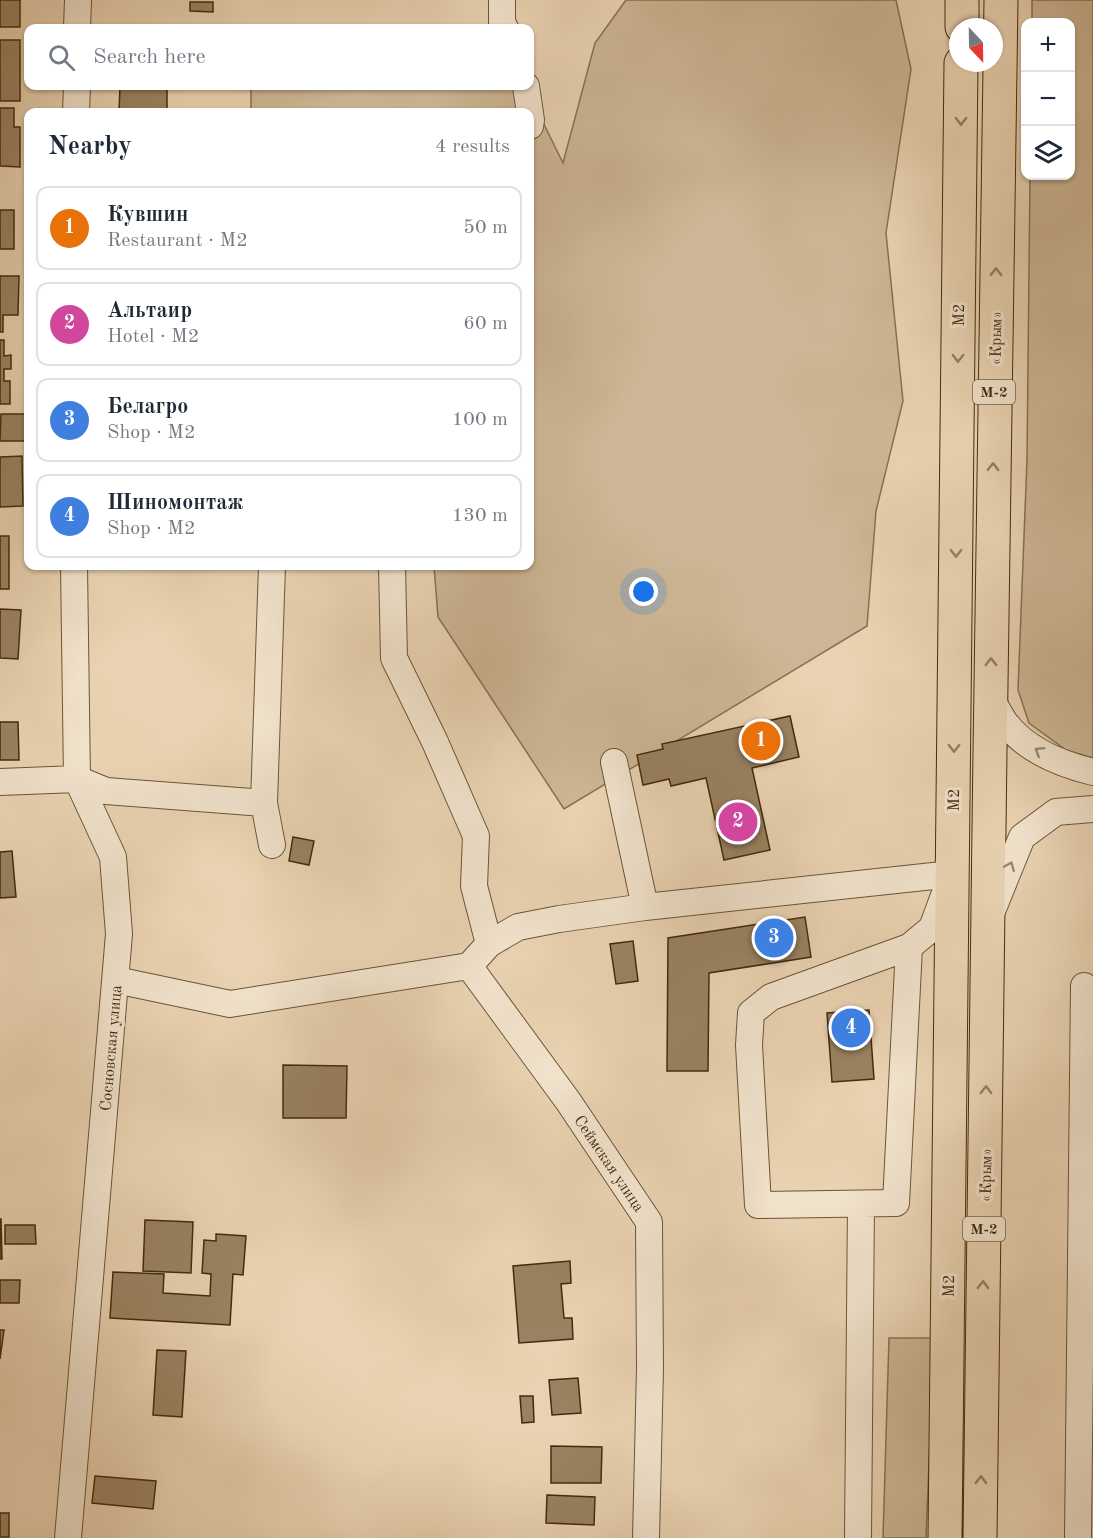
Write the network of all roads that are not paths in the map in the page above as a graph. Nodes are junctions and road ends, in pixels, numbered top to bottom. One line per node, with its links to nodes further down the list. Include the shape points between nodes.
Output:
1 (78, 0): 5 (street)
2 (962, 0): 4 (highway)
3 (1001, 0): 14 (highway, «Крым» / М-2, one-way to 3)
4 (962, 18)
5 (77, 24)
6 (961, 72): 22 (highway, М2, one-way to 22)
7 (77, 90): 9 (street)
8 (527, 90): 10 (street)
9 (76, 108)
10 (529, 108)
11 (74, 570): 17 (street, Сосновская улица)
12 (272, 570): 19 (street)
13 (392, 570): 25 (street, via 394,658 476,837 474,886)
14 (990, 696): 16 (street, one-way to 14, via 1044,755 1019,738); 24 (highway, «Крым» / М-2)
15 (614, 762): 23 (street)
16 (1093, 772)
17 (77, 779): 18 (street); 19 (street, via 106,791); 28 (street, Сосновская улица, via 113,857 119,934)
18 (0, 782)
19 (264, 803): 21 (street)
20 (1093, 809): 24 (street, one-way to 20, via 1022,837 1056,812)
21 (272, 845)
22 (952, 874): 23 (street); 26 (street, via 932,928); 36 (highway, М2)
23 (645, 907): 25 (street, via 518,927)
24 (988, 920): 37 (highway, «Крым» / М-2, one-way to 24)
25 (489, 944): 27 (street)
26 (909, 947): 31 (street, via 896,1203); 31 (street, via 771,997 751,1013 748,1046 758,1205)
27 (469, 966): 28 (street, via 230,1004); 34 (street, Сеймская улица, via 568,1101 649,1222)
28 (116, 980): 33 (street, Сосновская улица)
29 (1084, 986): 30 (street)
30 (1088, 1093): 32 (street)
31 (861, 1204): 35 (street)
32 (1086, 1423): 38 (street)
33 (68, 1538)
34 (646, 1538)
35 (858, 1538)
36 (945, 1538)
37 (980, 1538)
38 (1078, 1538)

